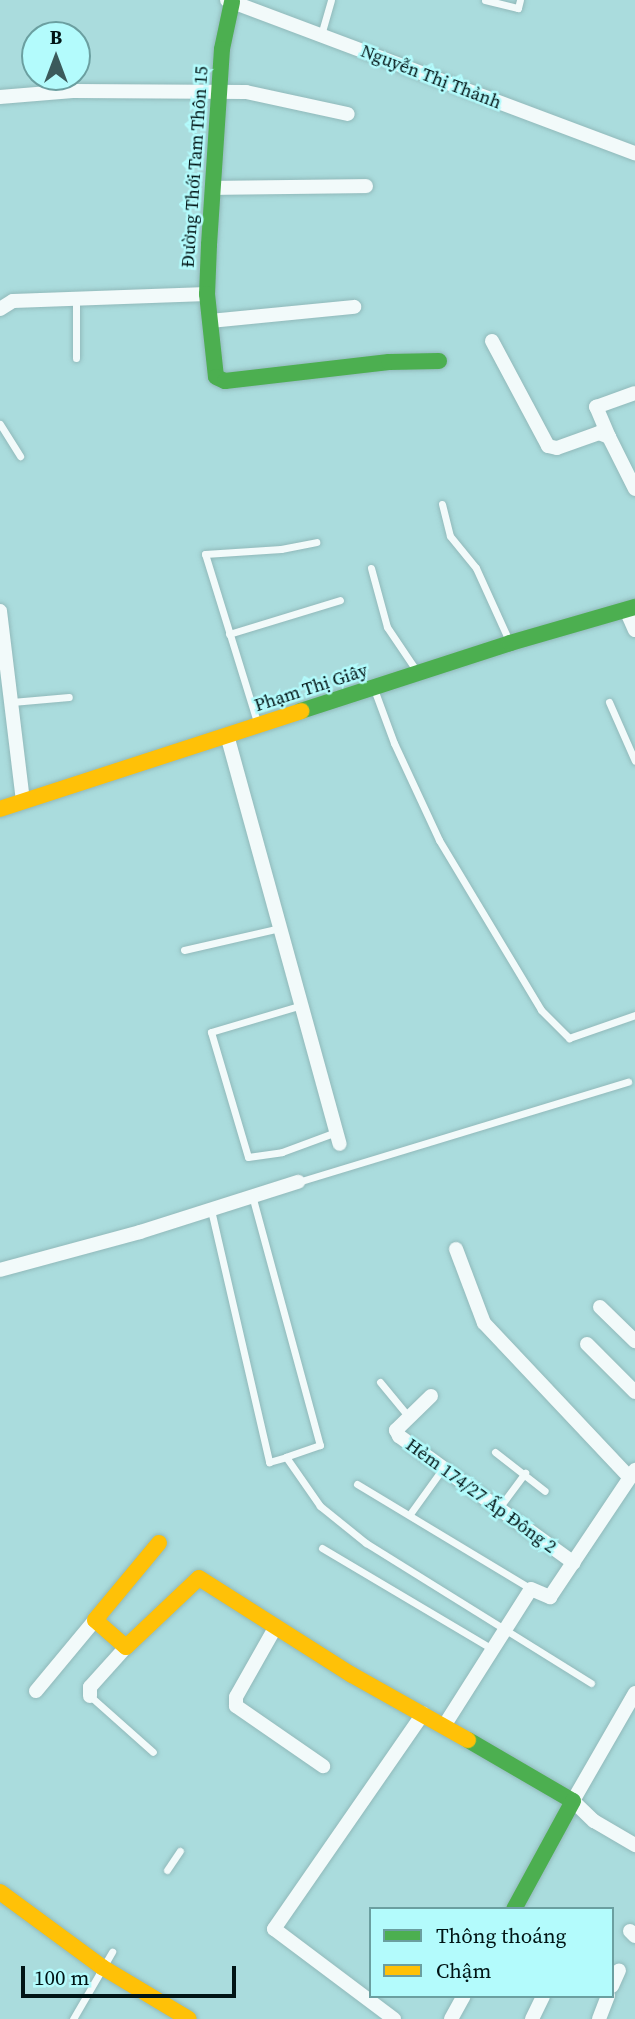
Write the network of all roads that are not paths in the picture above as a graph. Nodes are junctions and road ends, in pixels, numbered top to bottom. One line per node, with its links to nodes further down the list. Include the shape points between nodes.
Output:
1 (331, 0): 5 (lane)
2 (485, 0): 3 (lane, via 518,8)
3 (520, 0)
4 (230, 1): 5 (street, Nguyễn Thị Thảnh); 6 (street, Đường Thới Tam Thôn 15)
5 (321, 36): 9 (street, Nguyễn Thị Thảnh)
6 (219, 91): 7 (street, via 73,91); 8 (street, via 247,92); 11 (street, Đường Thới Tam Thôn 15)
7 (0, 97)
8 (348, 114)
9 (635, 153)
10 (366, 186): 11 (street)
11 (213, 188): 12 (street, Đường Thới Tam Thôn 15)
12 (207, 294): 13 (street, Đường Thới Tam Thôn 15); 16 (street)
13 (76, 299): 15 (street, Đường Thới Tam Thôn 15, via 13,301); 18 (lane)
14 (354, 307): 16 (street)
15 (0, 310)
16 (210, 321): 19 (street, via 216,377 225,381 389,362)
17 (492, 341): 22 (street, via 548,446 557,448 598,433)
18 (76, 358)
19 (439, 361)
20 (635, 393): 22 (street, via 596,407)
21 (0, 424): 23 (lane)
22 (609, 437): 24 (street)
23 (20, 456)
24 (635, 489)
25 (442, 504): 33 (lane, via 450,537 476,568)
26 (316, 542): 32 (lane, via 205,554)
27 (371, 568): 34 (lane, via 387,627)
28 (340, 600): 32 (lane)
29 (631, 609): 31 (street); 33 (street, Phạm Thị Giây)
30 (1, 619): 37 (street)
31 (635, 630)
32 (229, 634): 39 (lane)
33 (510, 643): 34 (street, Phạm Thị Giây)
34 (418, 673): 35 (street, Phạm Thị Giây)
35 (373, 688): 39 (street, Phạm Thị Giây); 47 (lane, via 439,840 541,1010 569,1038)
36 (69, 697): 37 (lane)
37 (12, 702): 42 (street)
38 (609, 702): 41 (lane)
39 (258, 725): 40 (street, Phạm Thị Giây)
40 (227, 735): 42 (street, Phạm Thị Giây); 44 (street)
41 (635, 761)
42 (23, 801): 43 (street, Phạm Thị Giây)
43 (0, 808)
44 (280, 928): 45 (lane); 46 (street)
45 (184, 950)
46 (302, 1005): 49 (street); 49 (lane, via 211,1032 248,1157)
47 (635, 1015)
48 (628, 1082): 50 (lane)
49 (338, 1138)
50 (298, 1182): 51 (street)
51 (253, 1199): 52 (street); 63 (lane, via 320,1445)
52 (211, 1210): 54 (street); 63 (lane, via 265,1456 269,1462)
53 (456, 1249): 66 (street, via 484,1323)
54 (0, 1270)
55 (600, 1307): 56 (street)
56 (635, 1341)
57 (587, 1344): 59 (street)
58 (380, 1382): 61 (lane)
59 (635, 1392)
60 (431, 1396): 61 (street, Hẻm 174/27 Ấp Đông 2)
61 (409, 1417): 64 (street, Hẻm 174/27 Ấp Đông 2, via 396,1430 399,1436)
62 (495, 1452): 65 (lane)
63 (286, 1457): 77 (lane, via 320,1506 366,1543)
64 (443, 1468): 69 (street, Hẻm 174/27 Ấp Đông 2); 70 (lane)
65 (525, 1473): 68 (lane); 69 (lane)
66 (632, 1474): 73 (street)
67 (357, 1484): 70 (lane)
68 (545, 1491)
69 (499, 1508): 73 (street, Hẻm 174/27 Ấp Đông 2)
70 (410, 1514): 74 (lane)
71 (159, 1543): 75 (street)
72 (322, 1548): 79 (lane)
73 (574, 1563): 74 (street, via 550,1597)
74 (531, 1588): 77 (street)
75 (95, 1620): 78 (street); 81 (street)
76 (275, 1628): 78 (street, via 199,1578); 84 (street); 87 (street, via 236,1697 236,1706)
77 (505, 1628): 79 (street); 80 (lane)
78 (126, 1647): 83 (street, via 88,1689)
79 (492, 1649): 85 (street)
80 (591, 1683)
81 (36, 1691)
82 (635, 1693): 88 (street)
83 (90, 1696): 86 (lane)
84 (423, 1714): 85 (street); 103 (street, via 274,1929)
85 (444, 1726): 88 (street)
86 (153, 1752)
87 (323, 1766)
88 (573, 1801): 89 (street, via 594,1821); 93 (street)
89 (635, 1845)
90 (180, 1851): 91 (lane)
91 (167, 1870)
92 (0, 1892): 95 (street)
93 (515, 1907)
94 (112, 1952): 95 (lane)
95 (102, 1967): 101 (lane); 102 (street)
96 (619, 1970): 97 (street)
97 (614, 1981)
98 (463, 1998): 104 (street)
99 (542, 1998): 105 (street)
100 (607, 1998): 106 (street)
101 (72, 2019)
102 (189, 2019)
103 (394, 2019)
104 (451, 2019)
105 (532, 2019)
106 (599, 2019)

